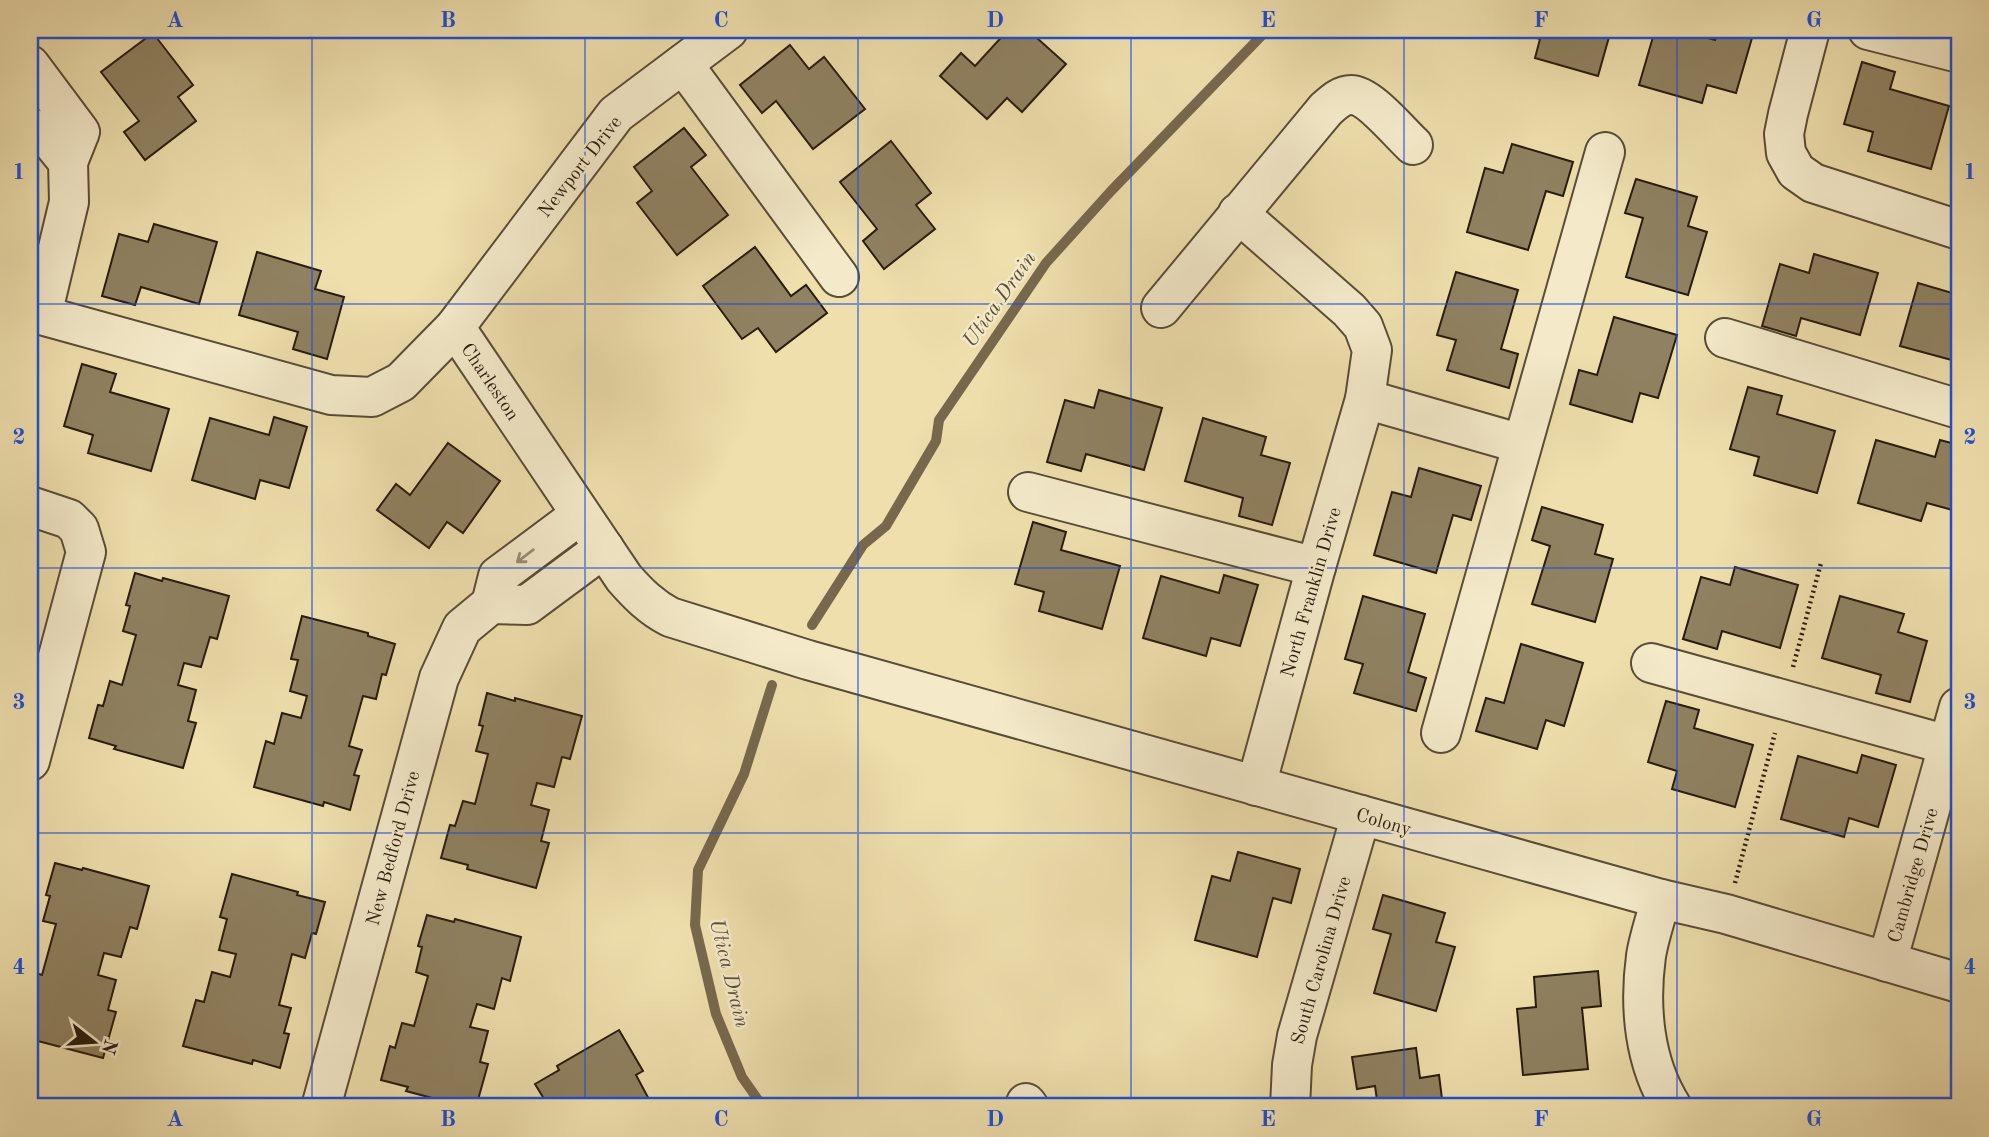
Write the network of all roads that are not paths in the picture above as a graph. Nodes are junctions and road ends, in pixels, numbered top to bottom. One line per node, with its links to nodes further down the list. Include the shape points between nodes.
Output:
1 (728, 30): 5 (street, Newport Drive)
2 (1810, 30): 12 (street, via 1784,134 1786,153 1796,171 1813,183)
3 (1868, 30): 4 (street)
4 (1959, 53)
5 (683, 64): 13 (street); 16 (street, Newport Drive, via 616,114)
6 (30, 65): 10 (street, via 80,132)
7 (30, 127): 10 (street, via 46,135)
8 (1413, 145): 11 (street, via 1370,103 1354,95 1342,97 1326,109)
9 (1605, 152): 20 (street)
10 (68, 162): 15 (street, via 69,202)
11 (1238, 213): 14 (street); 18 (street, North Franklin Drive, via 1363,327 1372,350)
12 (1959, 230)
13 (839, 277)
14 (1161, 308)
15 (36, 313): 16 (street, Charleston, via 331,395 372,397 401,382)
16 (455, 327): 23 (street, Charleston)
17 (1725, 338): 19 (street)
18 (1365, 399): 20 (street); 25 (street, North Franklin Drive)
19 (1959, 409)
20 (1521, 444): 30 (street)
21 (1028, 492): 25 (street)
22 (30, 506): 32 (street, via 69,519 79,529 86,552)
23 (580, 515): 24 (street, Charleston); 26 (street, New Bedford Drive, one-way to 26, via 498,576)
24 (604, 548): 26 (street, via 527,605); 27 (street, Charleston, via 624,578 658,611)
25 (1316, 567): 33 (street, North Franklin Drive)
26 (491, 604): 38 (street, New Bedford Drive, via 462,628 439,678)
27 (808, 660): 33 (street, Colony)
28 (1651, 663): 31 (street)
29 (1959, 707): 31 (street, Cambridge Drive)
30 (1441, 733)
31 (1954, 747): 36 (street, Cambridge Drive)
32 (30, 761)
33 (1256, 786): 34 (street, Colony)
34 (1360, 815): 35 (street, Colony); 39 (street, South Carolina Drive, via 1297,1036)
35 (1661, 899): 36 (street, Colony); 40 (street, via 1646,954 1642,994 1652,1065)
36 (1887, 962): 37 (street, Colony)
37 (1959, 983)
38 (321, 1107)
39 (1290, 1107)
40 (1672, 1107)

